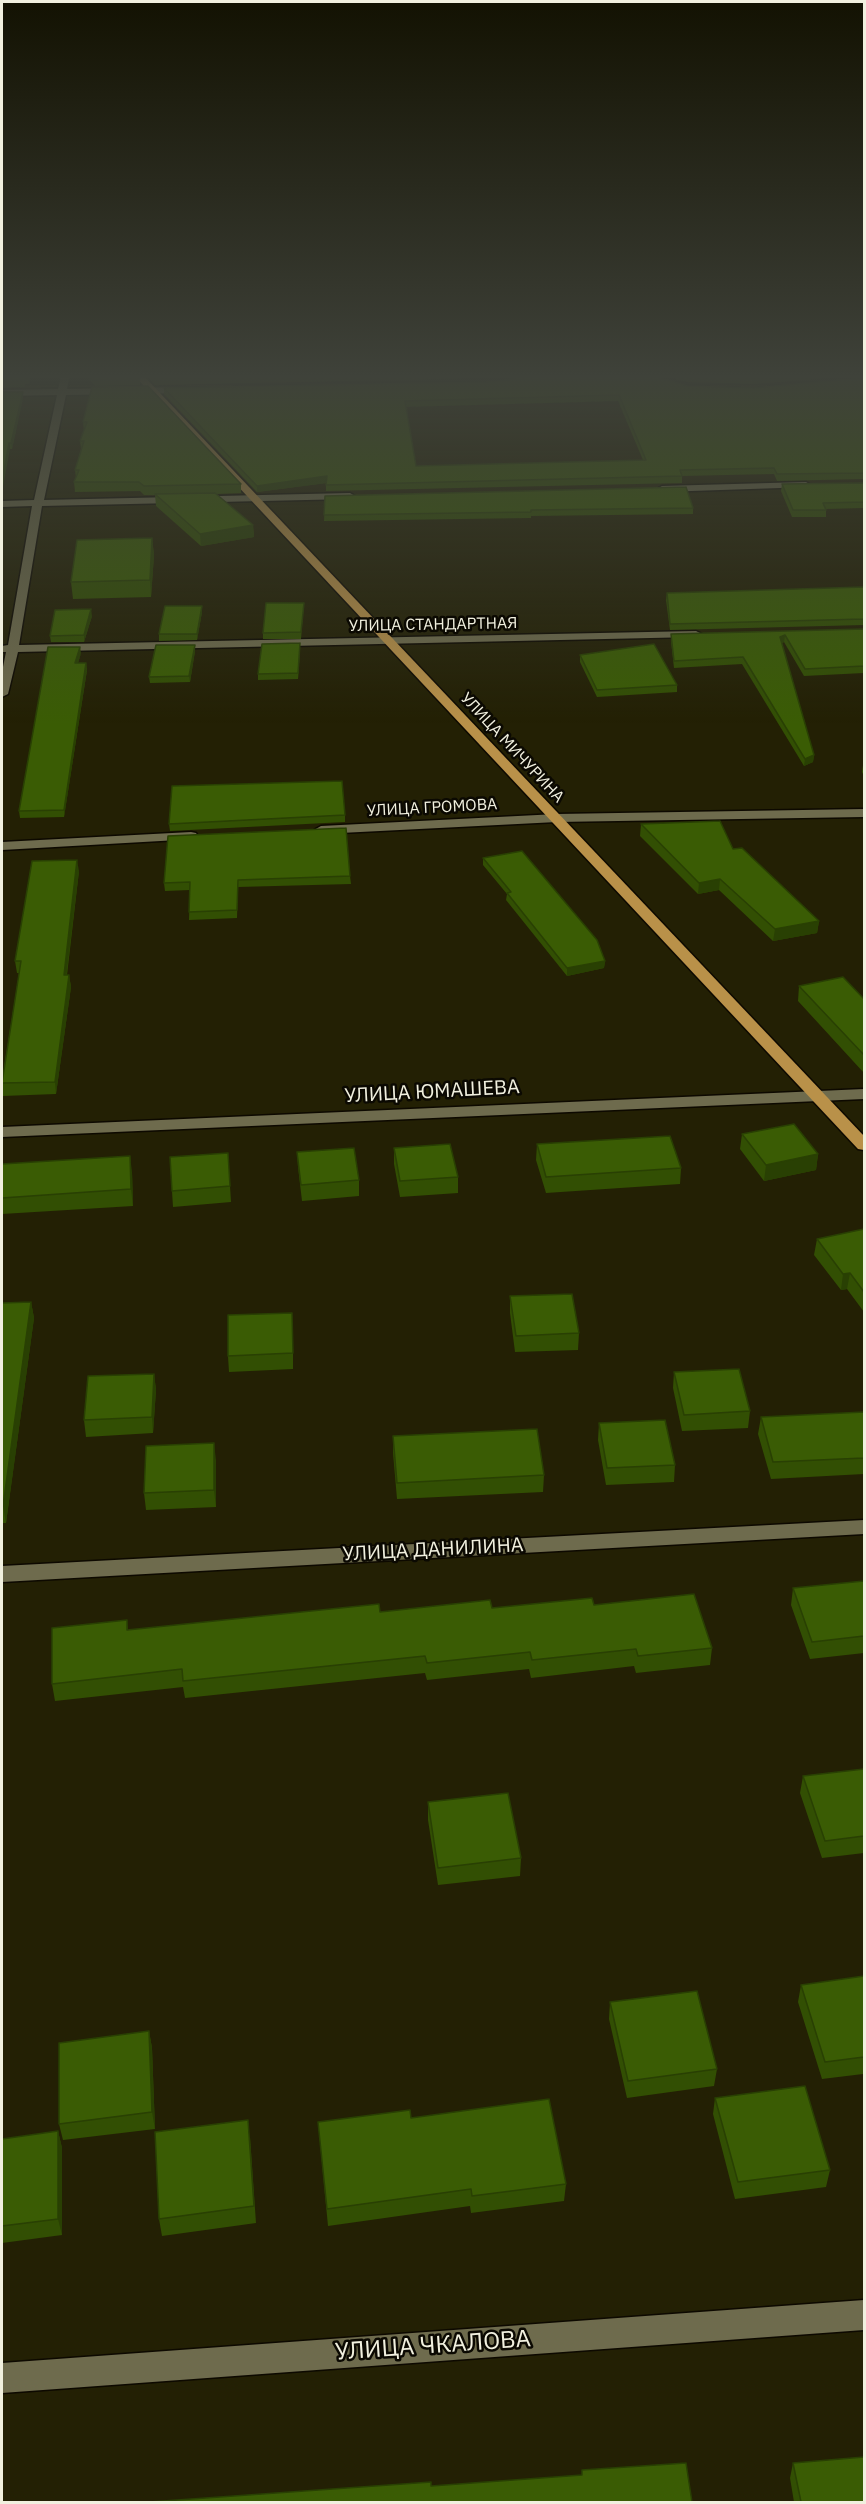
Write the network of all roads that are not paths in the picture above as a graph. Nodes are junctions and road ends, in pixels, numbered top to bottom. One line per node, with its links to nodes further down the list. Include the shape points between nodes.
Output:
1 (42, 490): 5 (street)
2 (248, 490): 4 (main road, УЛИЦА МИЧУРИНА)
3 (364, 496): 4 (street)
4 (257, 499): 5 (street); 8 (main road, УЛИЦА МИЧУРИНА)
5 (39, 503): 6 (street); 9 (street)
6 (2, 504)
7 (710, 634): 8 (street, УЛИЦА СТАНДАРТНАЯ)
8 (390, 643): 9 (street, УЛИЦА СТАНДАРТНАЯ); 12 (main road, УЛИЦА МИЧУРИНА)
9 (7, 649): 10 (street)
10 (2, 694)
11 (864, 813): 12 (street, УЛИЦА ГРОМОВА)
12 (557, 818): 13 (street, УЛИЦА ГРОМОВА); 17 (main road, УЛИЦА МИЧУРИНА)
13 (309, 831)
14 (202, 836): 15 (street)
15 (2, 846)
16 (864, 1094): 17 (street, УЛИЦА ЮМАШЕВА)
17 (818, 1096): 18 (street, УЛИЦА ЮМАШЕВА); 19 (main road, УЛИЦА МИЧУРИНА)
18 (2, 1132)
19 (864, 1145)
20 (864, 1527): 21 (street, УЛИЦА ДАНИЛИНА)
21 (2, 1574)
22 (864, 2315): 23 (street, УЛИЦА ЧКАЛОВА)
23 (2, 2378)

